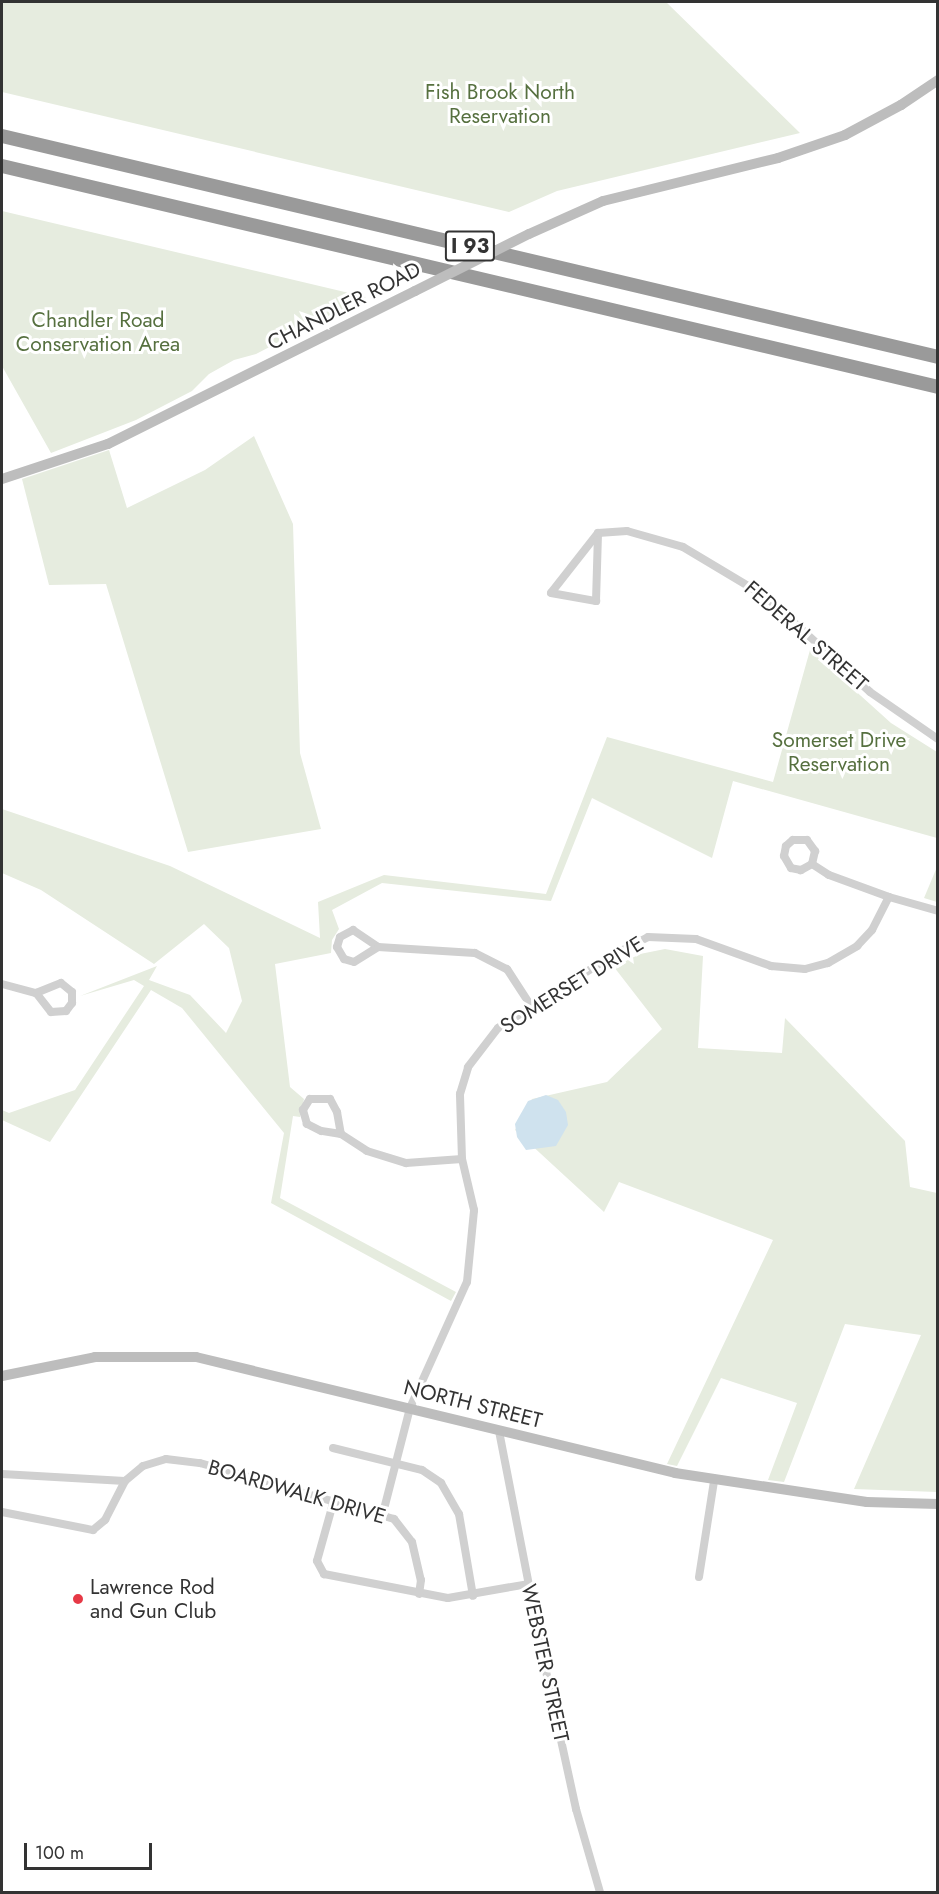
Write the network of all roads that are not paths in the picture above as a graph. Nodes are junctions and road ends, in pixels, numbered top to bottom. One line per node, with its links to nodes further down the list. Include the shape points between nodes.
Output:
1 (938, 80): 6 (street, CHANDLER ROAD, bridge, via 902,105 845,135 778,158 603,201 108,444)
2 (2, 136): 4 (highway, I 93)
3 (2, 166): 5 (highway, I 93)
4 (938, 357)
5 (938, 387)
6 (2, 479)
7 (598, 533): 7 (street, via 597,601 550,593 557,584); 8 (street, FEDERAL STREET, via 627,531 657,538 732,574 787,614 885,705)
8 (938, 739)
9 (812, 864): 9 (street, via 804,870 791,868 784,860 786,846 793,840 807,840 815,851); 10 (street, via 847,885)
10 (890, 897): 11 (street); 15 (street, SOMERSET DRIVE, via 865,938 848,953 817,967 782,969 696,939 648,937)
11 (938, 911)
12 (378, 947): 12 (street, via 351,962 339,954 337,944 343,934 356,931); 15 (street, via 462,951 488,957 507,969)
13 (2, 984): 14 (street)
14 (36, 993): 14 (street, via 61,983 72,992 72,1002 66,1011 51,1012)
15 (531, 1006): 17 (street, SOMERSET DRIVE, via 498,1028 468,1067 460,1094)
16 (341, 1134): 16 (street, via 307,1124 303,1110 310,1099 323,1096 334,1104); 17 (street, via 367,1151 406,1163)
17 (462, 1159): 19 (street, SOMERSET DRIVE, via 474,1210 467,1282)
18 (2, 1376): 19 (street, NORTH STREET, via 95,1357 196,1358)
19 (410, 1408): 20 (street, NORTH STREET); 22 (street, SOMERSET DRIVE)
20 (499, 1431): 25 (street, NORTH STREET); 31 (street, WEBSTER STREET)
21 (333, 1448): 22 (street)
22 (396, 1464): 29 (street, SOMERSET DRIVE); 33 (street, via 429,1473 453,1500)
23 (2, 1474): 24 (street)
24 (125, 1481): 26 (street, BOARDWALK DRIVE, via 150,1462 174,1459); 28 (street, BOARDWALK DRIVE, via 105,1520 93,1530)
25 (714, 1481): 27 (street, NORTH STREET, via 867,1502); 30 (street)
26 (334, 1500): 29 (street, BOARDWALK DRIVE); 32 (street, via 317,1561 319,1571)
27 (938, 1504)
28 (2, 1512)
29 (383, 1513): 32 (street, BOARDWALK DRIVE, via 402,1526 412,1542 421,1580)
30 (699, 1577)
31 (528, 1584): 33 (street); 34 (street, WEBSTER STREET, via 576,1809)
32 (419, 1594): 33 (street)
33 (473, 1596)
34 (600, 1893)

